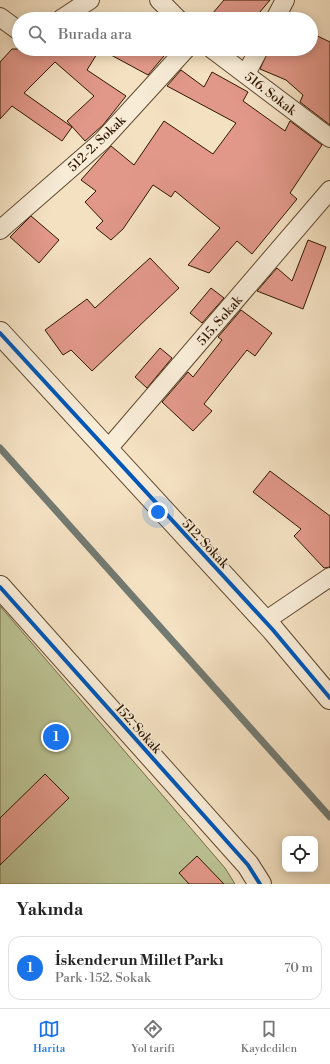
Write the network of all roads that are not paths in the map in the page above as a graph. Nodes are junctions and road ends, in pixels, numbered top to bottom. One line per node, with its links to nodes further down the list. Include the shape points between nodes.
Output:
1 (90, 0): 4 (street)
2 (285, 0): 6 (street)
3 (165, 2): 5 (street)
4 (72, 12)
5 (173, 12)
6 (279, 12)
7 (0, 17): 8 (street)
8 (12, 26)
9 (180, 56): 15 (street, 512-2. Sokak, via 102,141)
10 (222, 56): 12 (street, 516. Sokak)
11 (255, 56): 12 (street)
12 (246, 74): 13 (street, 516. Sokak)
13 (330, 138)
14 (330, 190): 17 (street, 515. Sokak)
15 (0, 230)
16 (0, 334): 17 (street, 512. Sokak)
17 (107, 450): 20 (street, 512. Sokak)
18 (330, 577): 20 (street)
19 (0, 587): 22 (street, 152. Sokak, via 248,865)
20 (265, 621): 21 (street, 512. Sokak)
21 (330, 698)
22 (260, 884)

